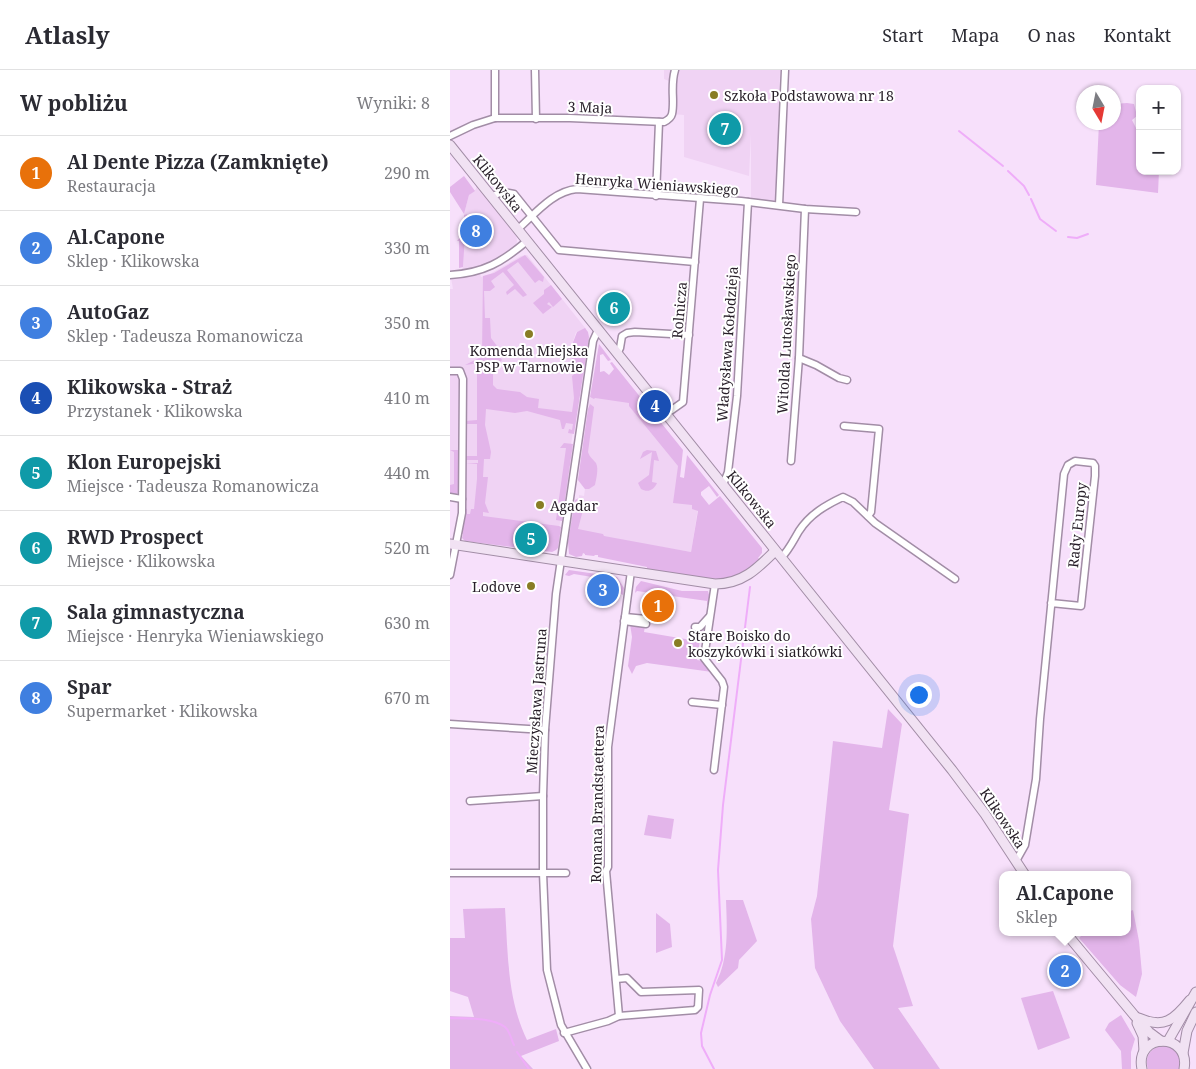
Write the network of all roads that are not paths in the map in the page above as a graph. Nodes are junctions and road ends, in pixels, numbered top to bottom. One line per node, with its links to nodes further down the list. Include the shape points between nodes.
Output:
1 (495, 70): 5 (street)
2 (535, 70): 6 (street)
3 (675, 70): 7 (street, via 672,114 669,119)
4 (785, 70): 14 (street)
5 (495, 118): 6 (street, 3 Maja); 8 (street, 3 Maja)
6 (536, 119): 7 (street, 3 Maja)
7 (659, 122): 11 (street)
8 (450, 136)
9 (450, 145): 10 (street, Klikowska)
10 (492, 196): 17 (street, via 503,192 514,194); 18 (street, Klikowska)
11 (656, 196): 12 (street, Henryka Wieniawskiego); 17 (street, Henryka Wieniawskiego, via 567,190)
12 (700, 199): 13 (street, Henryka Wieniawskiego); 20 (street, Rolnicza)
13 (748, 202): 14 (street, Henryka Wieniawskiego); 31 (street, Władysława Kołodzieja, via 737,396 728,472)
14 (779, 205): 15 (street, Henryka Wieniawskiego)
15 (805, 209): 16 (street, Henryka Wieniawskiego); 25 (street, Witolda Lutosławskiego)
16 (856, 212)
17 (532, 216): 18 (street, Henryka Wieniawskiego); 20 (street, via 559,250)
18 (518, 229): 19 (street, Klikowska)
19 (527, 241): 21 (street, via 488,268); 22 (street, Klikowska)
20 (696, 262): 23 (street, Rolnicza)
21 (450, 274)
22 (598, 330): 24 (street, Klikowska); 37 (street, Mieczysława Jastruna, via 593,341)
23 (689, 336): 24 (street, via 627,333 622,336); 28 (street, Rolnicza, via 683,402)
24 (617, 354): 28 (street, Klikowska)
25 (799, 358): 27 (street); 30 (street, Witolda Lutosławskiego)
26 (450, 371): 33 (street, via 460,371 462,375)
27 (847, 380)
28 (666, 414): 31 (street, Klikowska)
29 (844, 426): 34 (street, via 879,429)
30 (791, 461)
31 (723, 485): 36 (street, Klikowska)
32 (450, 497): 33 (street)
33 (462, 499): 35 (street, via 462,513)
34 (868, 516): 36 (street, via 854,502 843,497 817,511 800,530 789,550); 40 (street)
35 (453, 544): 37 (street); 39 (street)
36 (778, 554): 41 (street, via 745,578); 54 (street, Klikowska, via 968,791)
37 (561, 560): 38 (street); 50 (street, Mieczysława Jastruna)
38 (631, 571): 41 (street); 44 (street, Romana Brandstaettera)
39 (450, 575)
40 (956, 579)
41 (715, 584): 43 (street)
42 (1051, 603): 42 (street, Rady Europy, via 1064,474 1074,461 1093,462 1095,476 1081,606); 54 (street, Rady Europy, via 1036,779 1025,845)
43 (710, 616): 46 (street); 46 (street, via 695,629)
44 (624, 619): 45 (street); 60 (street, Romana Brandstaettera, via 608,747 606,871)
45 (646, 622)
46 (708, 630): 48 (street, via 704,658 722,681)
47 (692, 702): 48 (street)
48 (722, 705): 51 (street)
49 (450, 724): 50 (street)
50 (545, 730): 52 (street, Mieczysława Jastruna)
51 (714, 770)
52 (543, 796): 53 (street); 56 (street, Mieczysława Jastruna)
53 (470, 801)
54 (1016, 862): 55 (street, Klikowska)
55 (1022, 871)
56 (542, 873): 57 (street); 58 (street); 66 (street, Mieczysława Jastruna, via 547,970)
57 (566, 873)
58 (450, 874)
59 (1068, 936): 65 (street)
60 (616, 979): 64 (street, Romana Brandstaettera); 64 (street, via 632,980 641,992 699,990 699,1004 695,1010)
61 (1196, 992): 62 (street)
62 (1190, 1000): 65 (street, via 1175,1017 1164,1022 1149,1022); 67 (street, via 1175,1031)
63 (1196, 1012): 69 (street, via 1187,1031)
64 (619, 1016): 66 (street)
65 (1134, 1016): 67 (street, via 1152,1036); 68 (street, via 1143,1036)
66 (564, 1033): 71 (street, Mieczysława Jastruna)
67 (1164, 1041): 68 (street, via 1153,1043); 69 (street, via 1174,1044)
68 (1144, 1051): 72 (street)
69 (1183, 1053): 70 (street)
70 (1185, 1068)
71 (586, 1069)
72 (1142, 1069)

